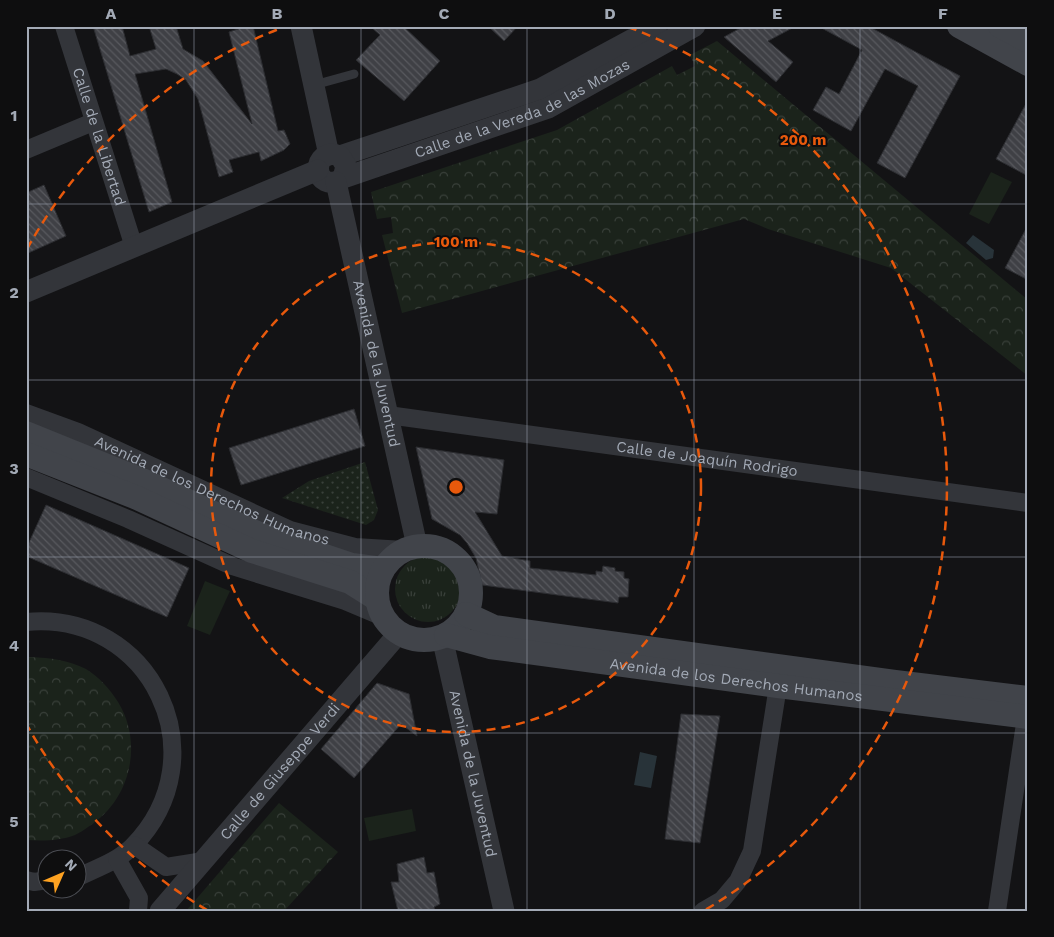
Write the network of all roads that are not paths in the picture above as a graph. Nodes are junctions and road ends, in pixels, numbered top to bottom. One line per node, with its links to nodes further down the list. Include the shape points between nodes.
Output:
1 (64, 26): 11 (street, Calle de la Libertad)
2 (301, 26): 10 (street)
3 (657, 26): 13 (street, Calle de la Vereda de las Mozas, via 540,89)
4 (696, 26): 14 (street, Calle de la Vereda de las Mozas, via 548,108)
5 (959, 26): 8 (main road)
6 (1000, 26): 7 (main road)
7 (1028, 41)
8 (1028, 64)
9 (354, 74): 10 (lane)
10 (314, 85): 13 (street)
11 (93, 122): 12 (street); 15 (street, Calle de la Libertad)
12 (26, 150)
13 (329, 160): 14 (street, Avenida de la Juventud, via 346,166); 15 (street, Calle de la Vereda de las Mozas)
14 (339, 180): 18 (street, Avenida de la Juventud)
15 (134, 247): 16 (street, Calle de la Vereda de las Mozas)
16 (26, 292)
17 (26, 413): 23 (street, Avenida de los Derechos Humanos, via 78,432 290,530 355,546)
18 (388, 415): 22 (street, Calle de Joaquín Rodrigo); 23 (street, Avenida de la Juventud)
19 (26, 433): 24 (main road, Avenida de los Derechos Humanos, via 142,480 257,533 352,565)
20 (26, 454): 26 (main road, via 135,497 252,551 350,582)
21 (26, 477): 26 (street, via 128,518 232,566)
22 (1028, 503)
23 (410, 548): 24 (main road, via 392,558); 25 (main road, via 430,546 442,549 462,565 471,589)
24 (383, 569): 26 (main road, via 377,583)
25 (466, 614): 28 (main road, via 460,624); 30 (main road, Avenida de los Derechos Humanos, via 494,628 896,682)
26 (386, 616): 28 (main road, via 409,638 431,640); 33 (street, Calle de Giuseppe Verdi)
27 (26, 622): 31 (street, via 46,620 79,625 110,639 137,660 157,688 169,720 173,753 168,787 155,818)
28 (444, 636): 29 (main road, Avenida de los Derechos Humanos, via 490,647); 37 (street, Avenida de la Juventud)
29 (778, 686): 30 (main road, Avenida de los Derechos Humanos); 38 (street, via 752,851 738,881 722,900)
30 (1027, 711): 39 (street)
31 (134, 845): 32 (street); 33 (street, via 166,867)
32 (117, 859): 34 (street); 35 (street, via 139,898)
33 (204, 860): 36 (street, Calle de Giuseppe Verdi)
34 (88, 872)
35 (138, 911)
36 (160, 911)
37 (504, 911)
38 (704, 911)
39 (997, 911)

